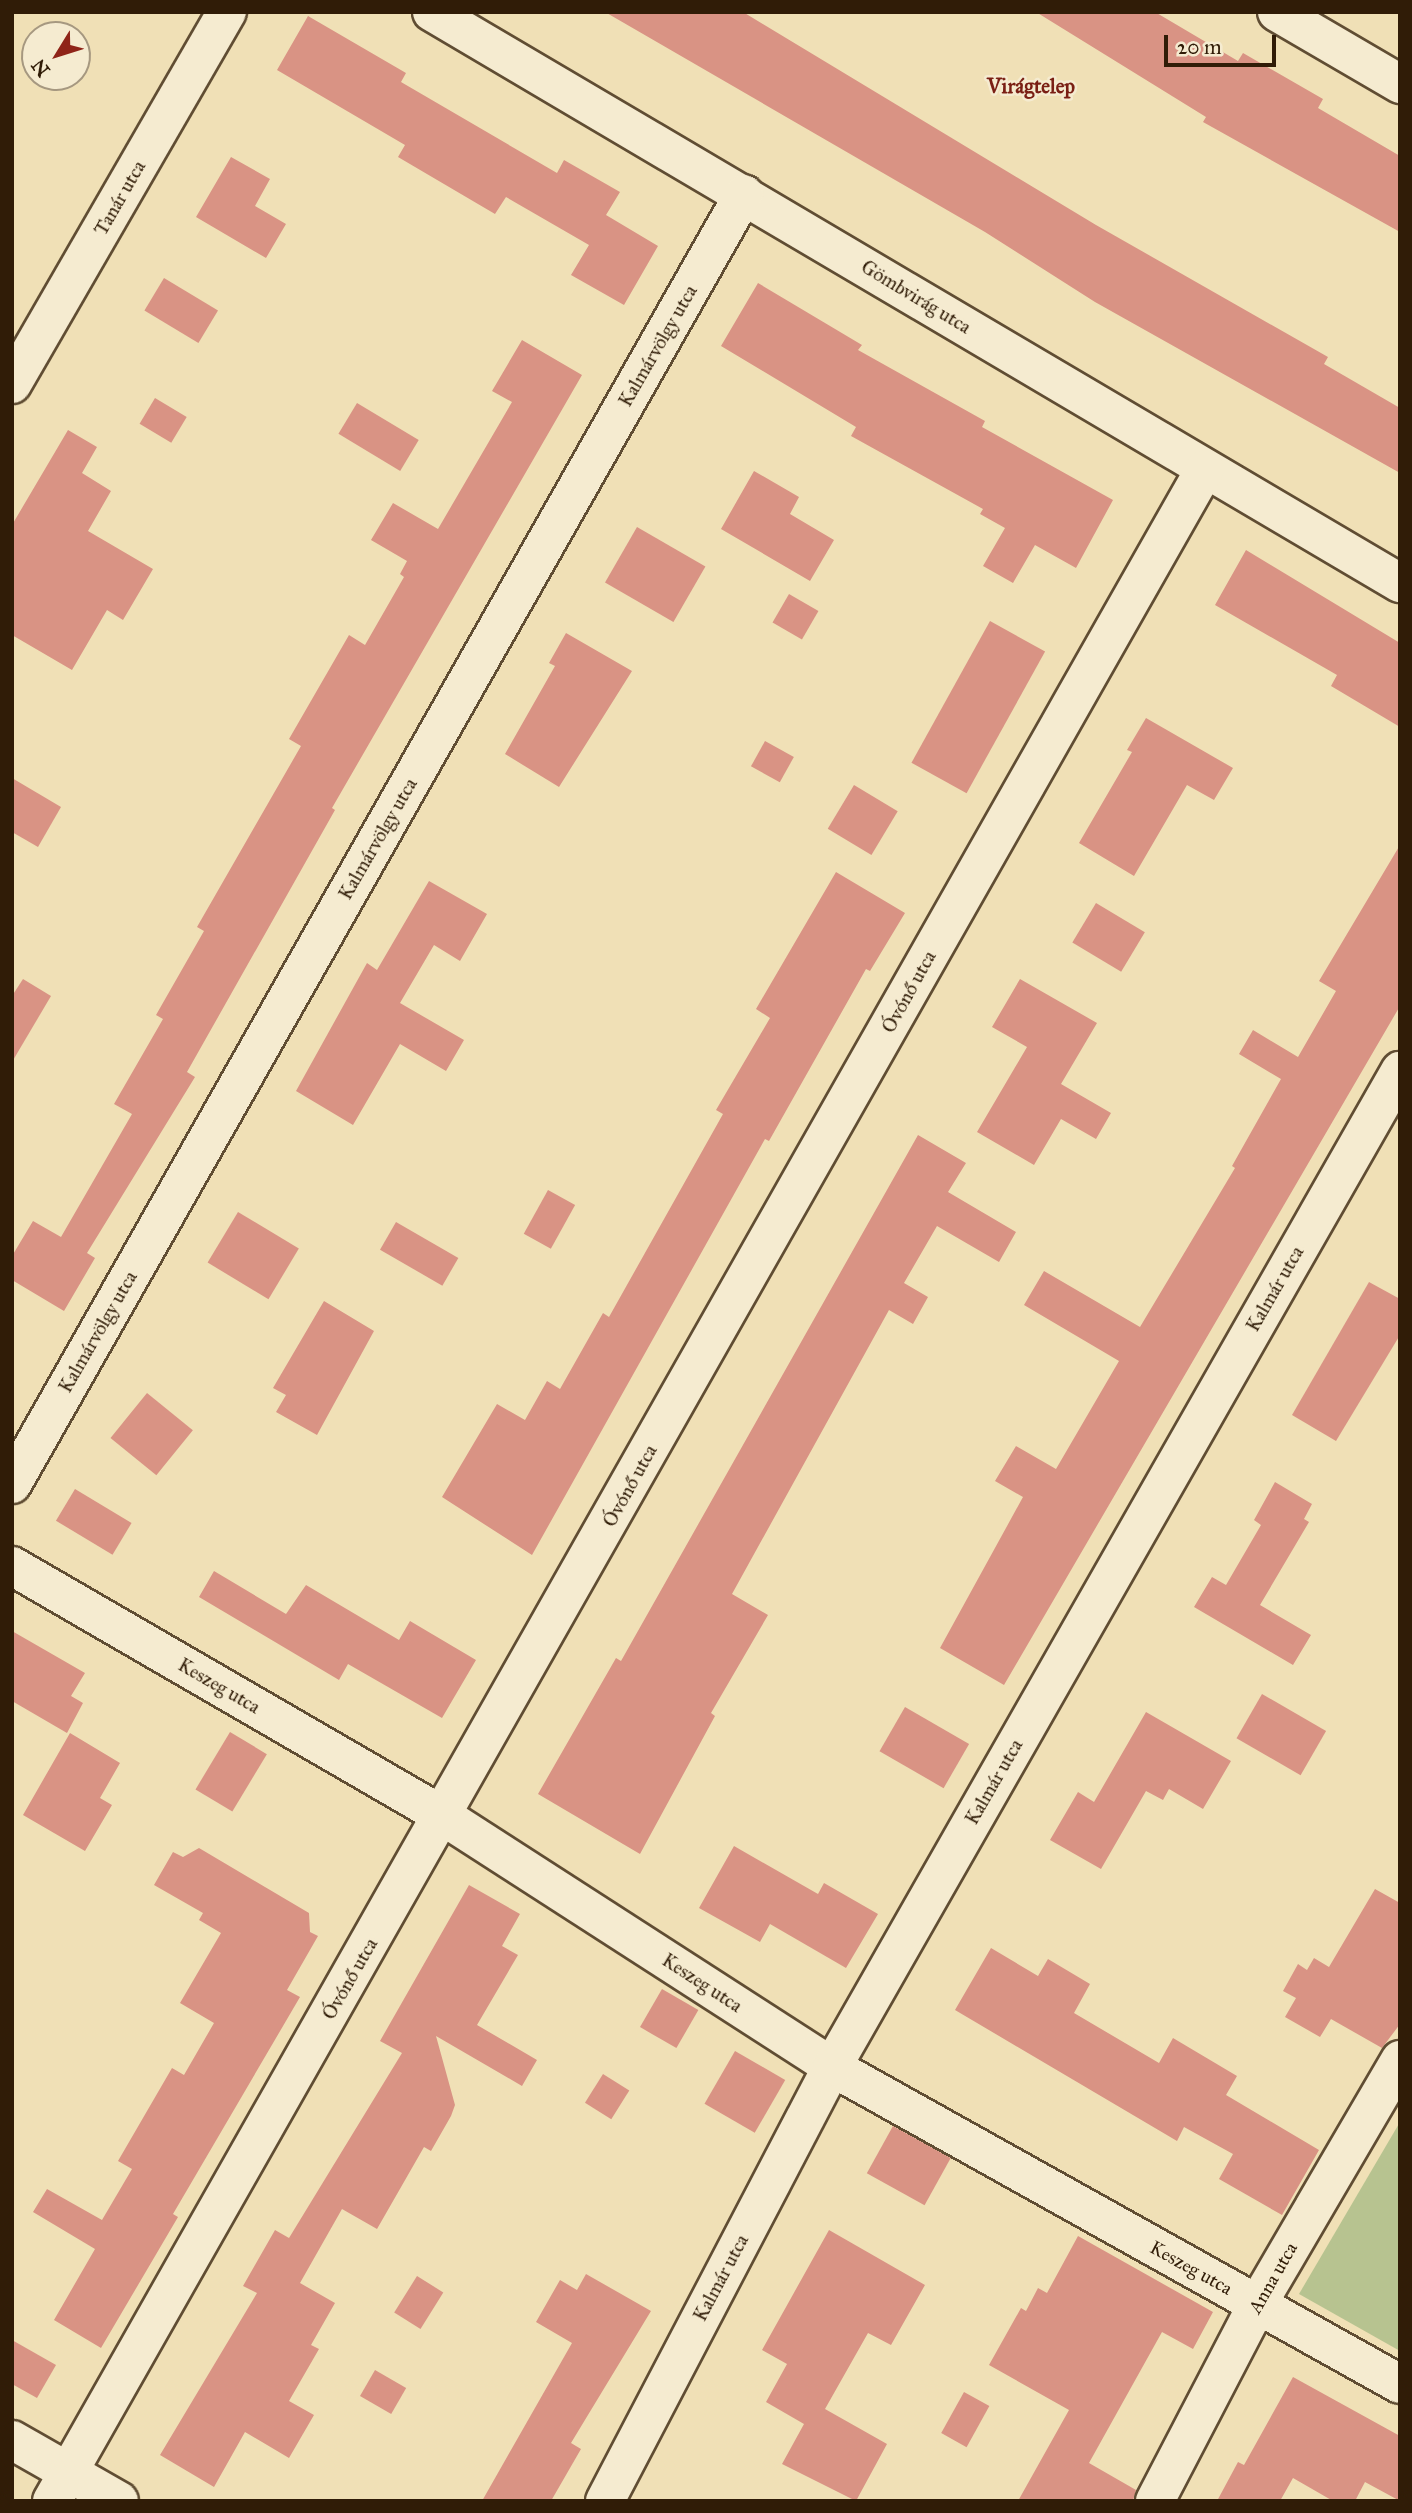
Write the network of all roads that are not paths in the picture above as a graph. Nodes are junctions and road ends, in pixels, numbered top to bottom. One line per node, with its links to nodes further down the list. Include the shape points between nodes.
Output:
1 (227, 12): 6 (street, Tanár utca)
2 (432, 12): 5 (street, Gömbvirág utca)
3 (1277, 12): 4 (street)
4 (1400, 84)
5 (744, 194): 7 (street, Gömbvirág utca); 10 (street, Kalmárvölgy utca)
6 (12, 384)
7 (1205, 468): 8 (street, Gömbvirág utca); 12 (street, Óvónő utca)
8 (1400, 583)
9 (1400, 1071): 14 (street, Kalmár utca)
10 (12, 1484)
11 (12, 1566): 12 (street, Keszeg utca)
12 (443, 1816): 14 (street, Keszeg utca); 18 (street, Óvónő utca)
13 (1400, 2060): 15 (street, Anna utca)
14 (831, 2067): 15 (street, Keszeg utca); 20 (street, Kalmár utca)
15 (1257, 2305): 16 (street, Keszeg utca); 21 (street, Anna utca)
16 (1400, 2384)
17 (12, 2440): 18 (street)
18 (60, 2486): 19 (street)
19 (119, 2501)
20 (605, 2501)
21 (1155, 2501)

